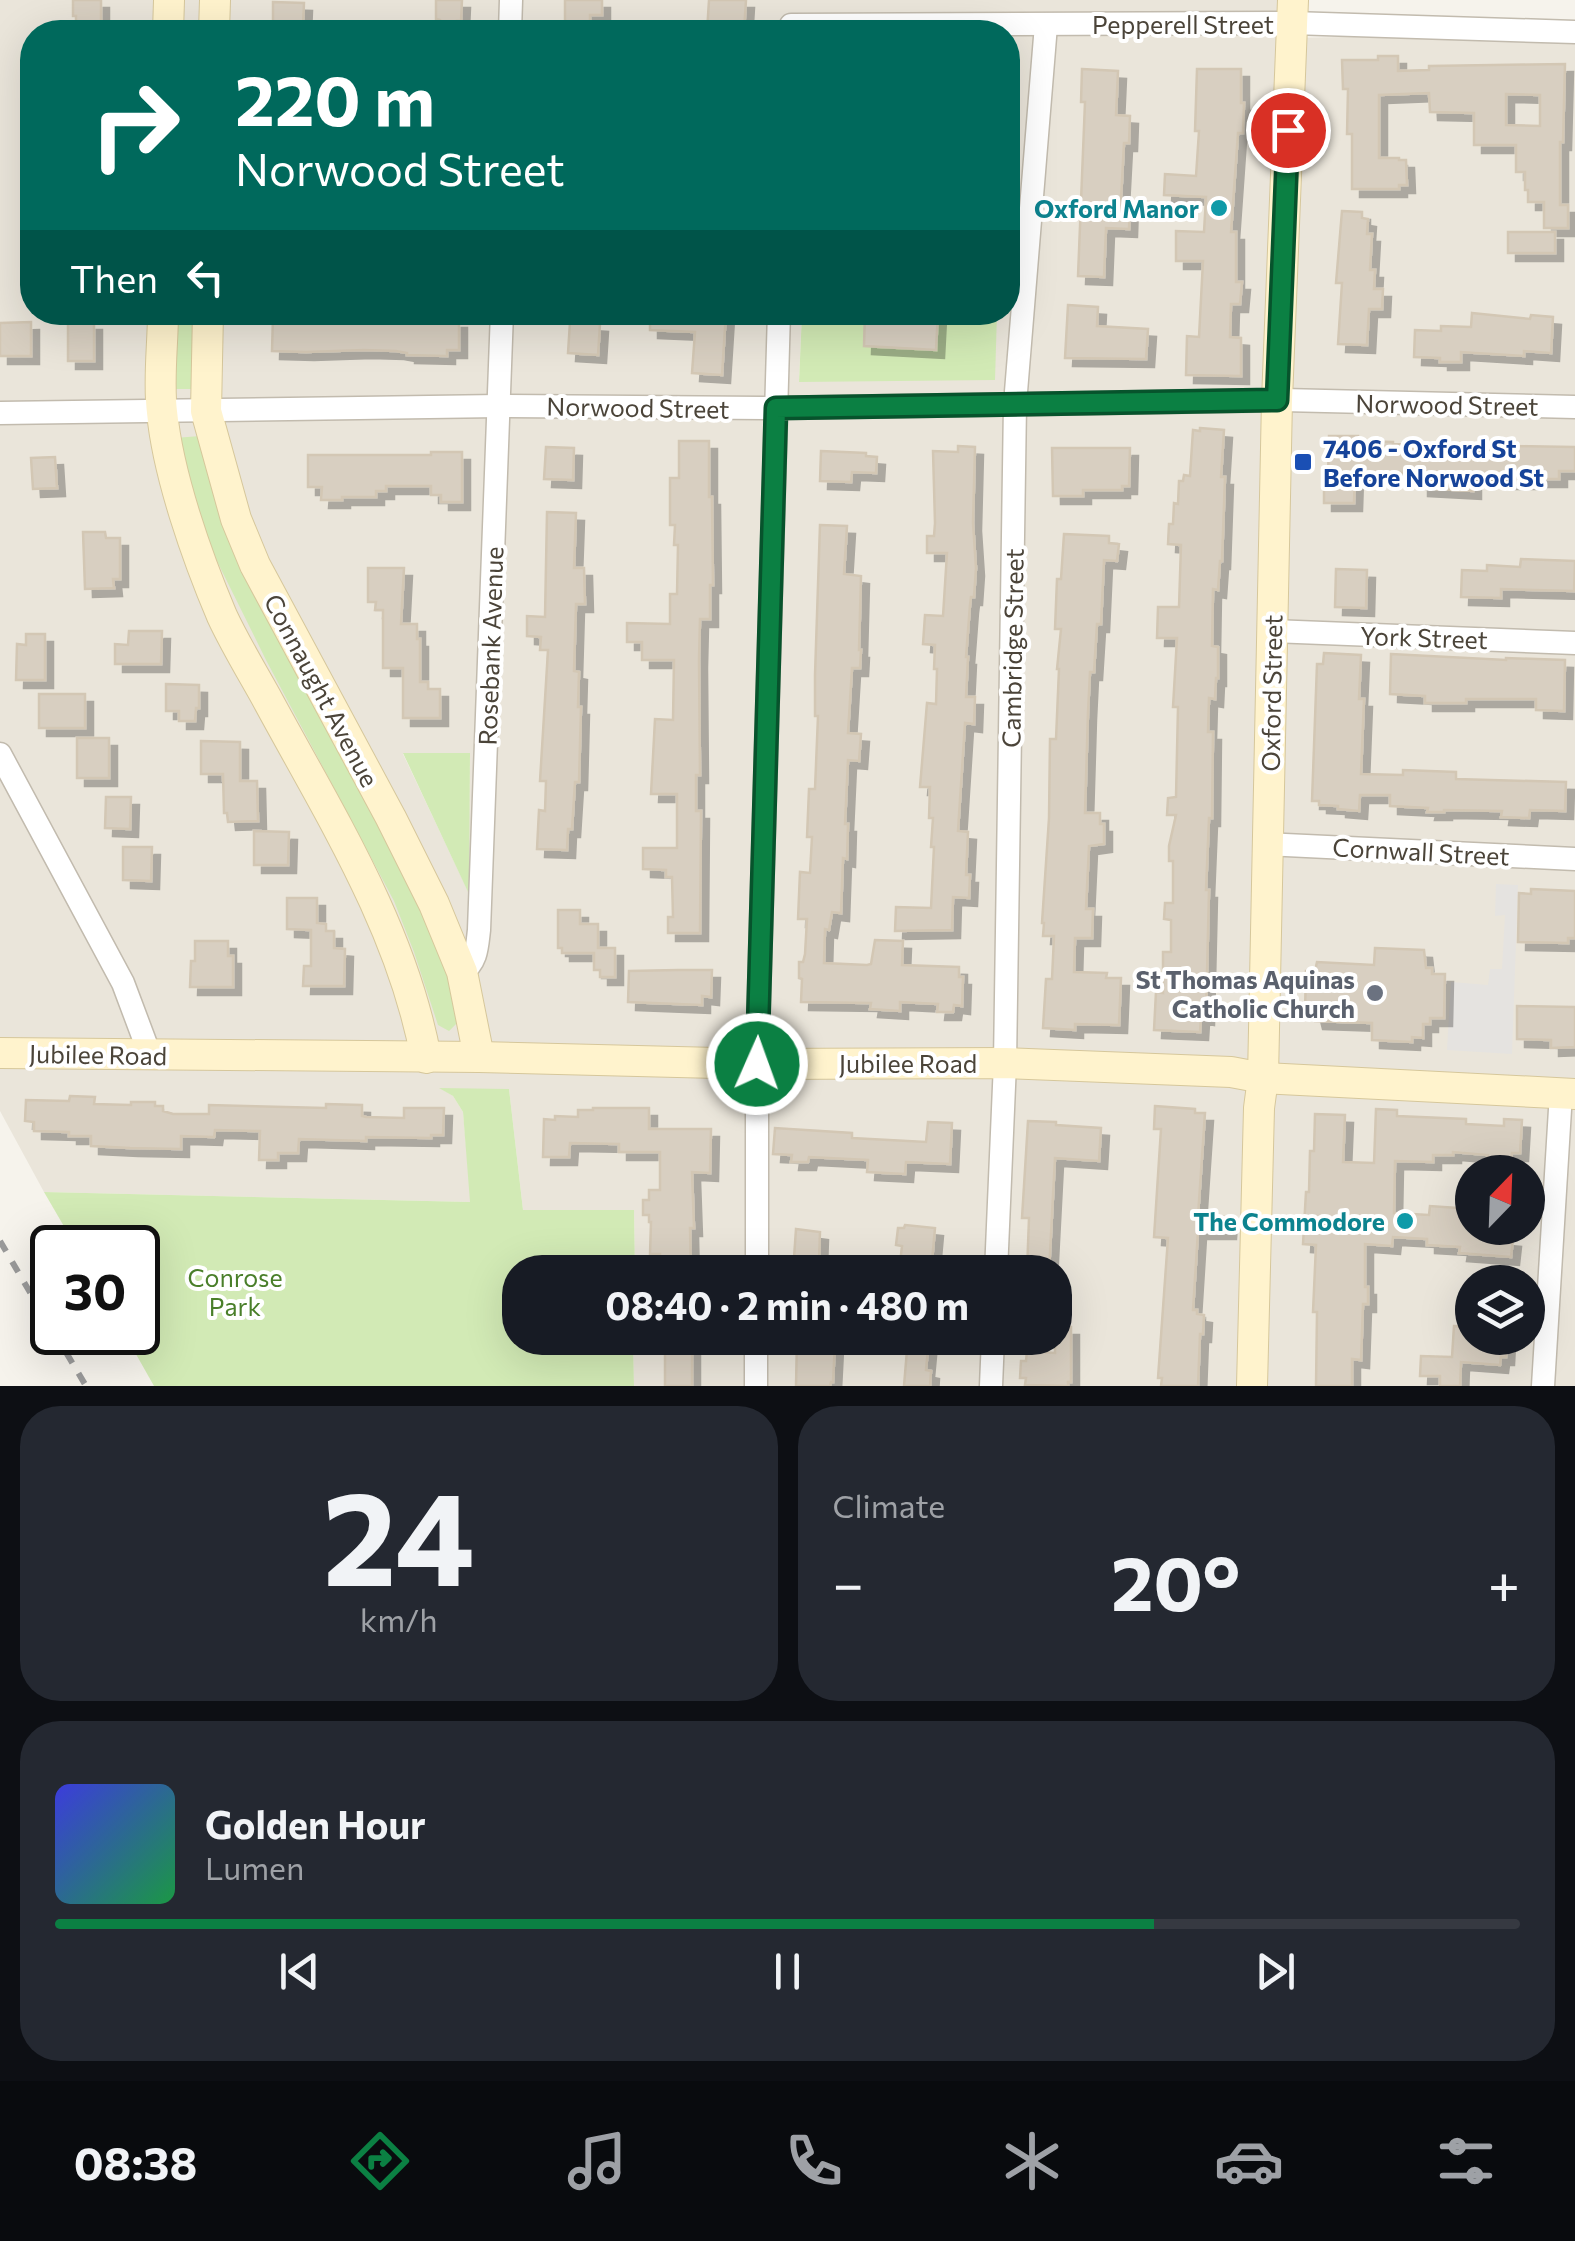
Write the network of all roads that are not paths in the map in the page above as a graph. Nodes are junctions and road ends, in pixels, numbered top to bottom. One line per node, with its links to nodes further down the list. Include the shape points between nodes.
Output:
1 (1292, 12): 3 (street, Pepperell Street); 4 (street, Pepperell Street); 9 (main road, Oxford Street)
2 (1020, 25): 3 (street, Pepperell Street)
3 (1046, 25): 10 (street, Cambridge Street)
4 (1575, 32)
5 (163, 325): 14 (main road, Connaught Avenue)
6 (208, 325): 15 (main road, Connaught Avenue)
7 (502, 325): 11 (street, Rosebank Avenue)
8 (779, 325): 13 (street)
9 (1277, 400): 10 (street, Norwood Street); 12 (street, Norwood Street); 17 (main road, Oxford Street)
10 (1016, 404): 13 (street, Norwood Street); 27 (street, Cambridge Street)
11 (499, 406): 13 (street, Norwood Street); 15 (street, Norwood Street); 22 (street, Rosebank Avenue, via 480,930 472,966)
12 (1575, 407)
13 (776, 408): 28 (street)
14 (162, 411): 15 (street, Norwood Street); 16 (street, Norwood Street); 25 (main road, Connaught Avenue, via 177,489 223,618 387,928)
15 (206, 412): 22 (main road, Connaught Avenue, via 255,565 392,818)
16 (0, 413)
17 (1272, 630): 18 (street, York Street); 20 (main road, Oxford Street)
18 (1575, 643)
19 (0, 754): 24 (street, via 123,982)
20 (1268, 844): 21 (street, Cornwall Street); 29 (main road, Oxford Street)
21 (1575, 860)
22 (462, 972): 26 (main road, Connaught Avenue)
23 (0, 1052): 24 (main road, Jubilee Road)
24 (150, 1055): 25 (main road, Jubilee Road)
25 (426, 1058): 26 (main road, Jubilee Road)
26 (479, 1058): 28 (main road, Jubilee Road)
27 (1006, 1063): 28 (main road, Jubilee Road); 29 (main road, Jubilee Road); 32 (street, Cambridge Street)
28 (757, 1064): 31 (street)
29 (1262, 1078): 30 (main road, Jubilee Road); 37 (main road, Oxford Street)
30 (1568, 1093): 38 (street)
31 (756, 1255)
32 (997, 1255)
33 (756, 1355): 35 (street)
34 (992, 1355): 36 (street)
35 (756, 1386)
36 (991, 1386)
37 (1252, 1386)
38 (1543, 1386)

